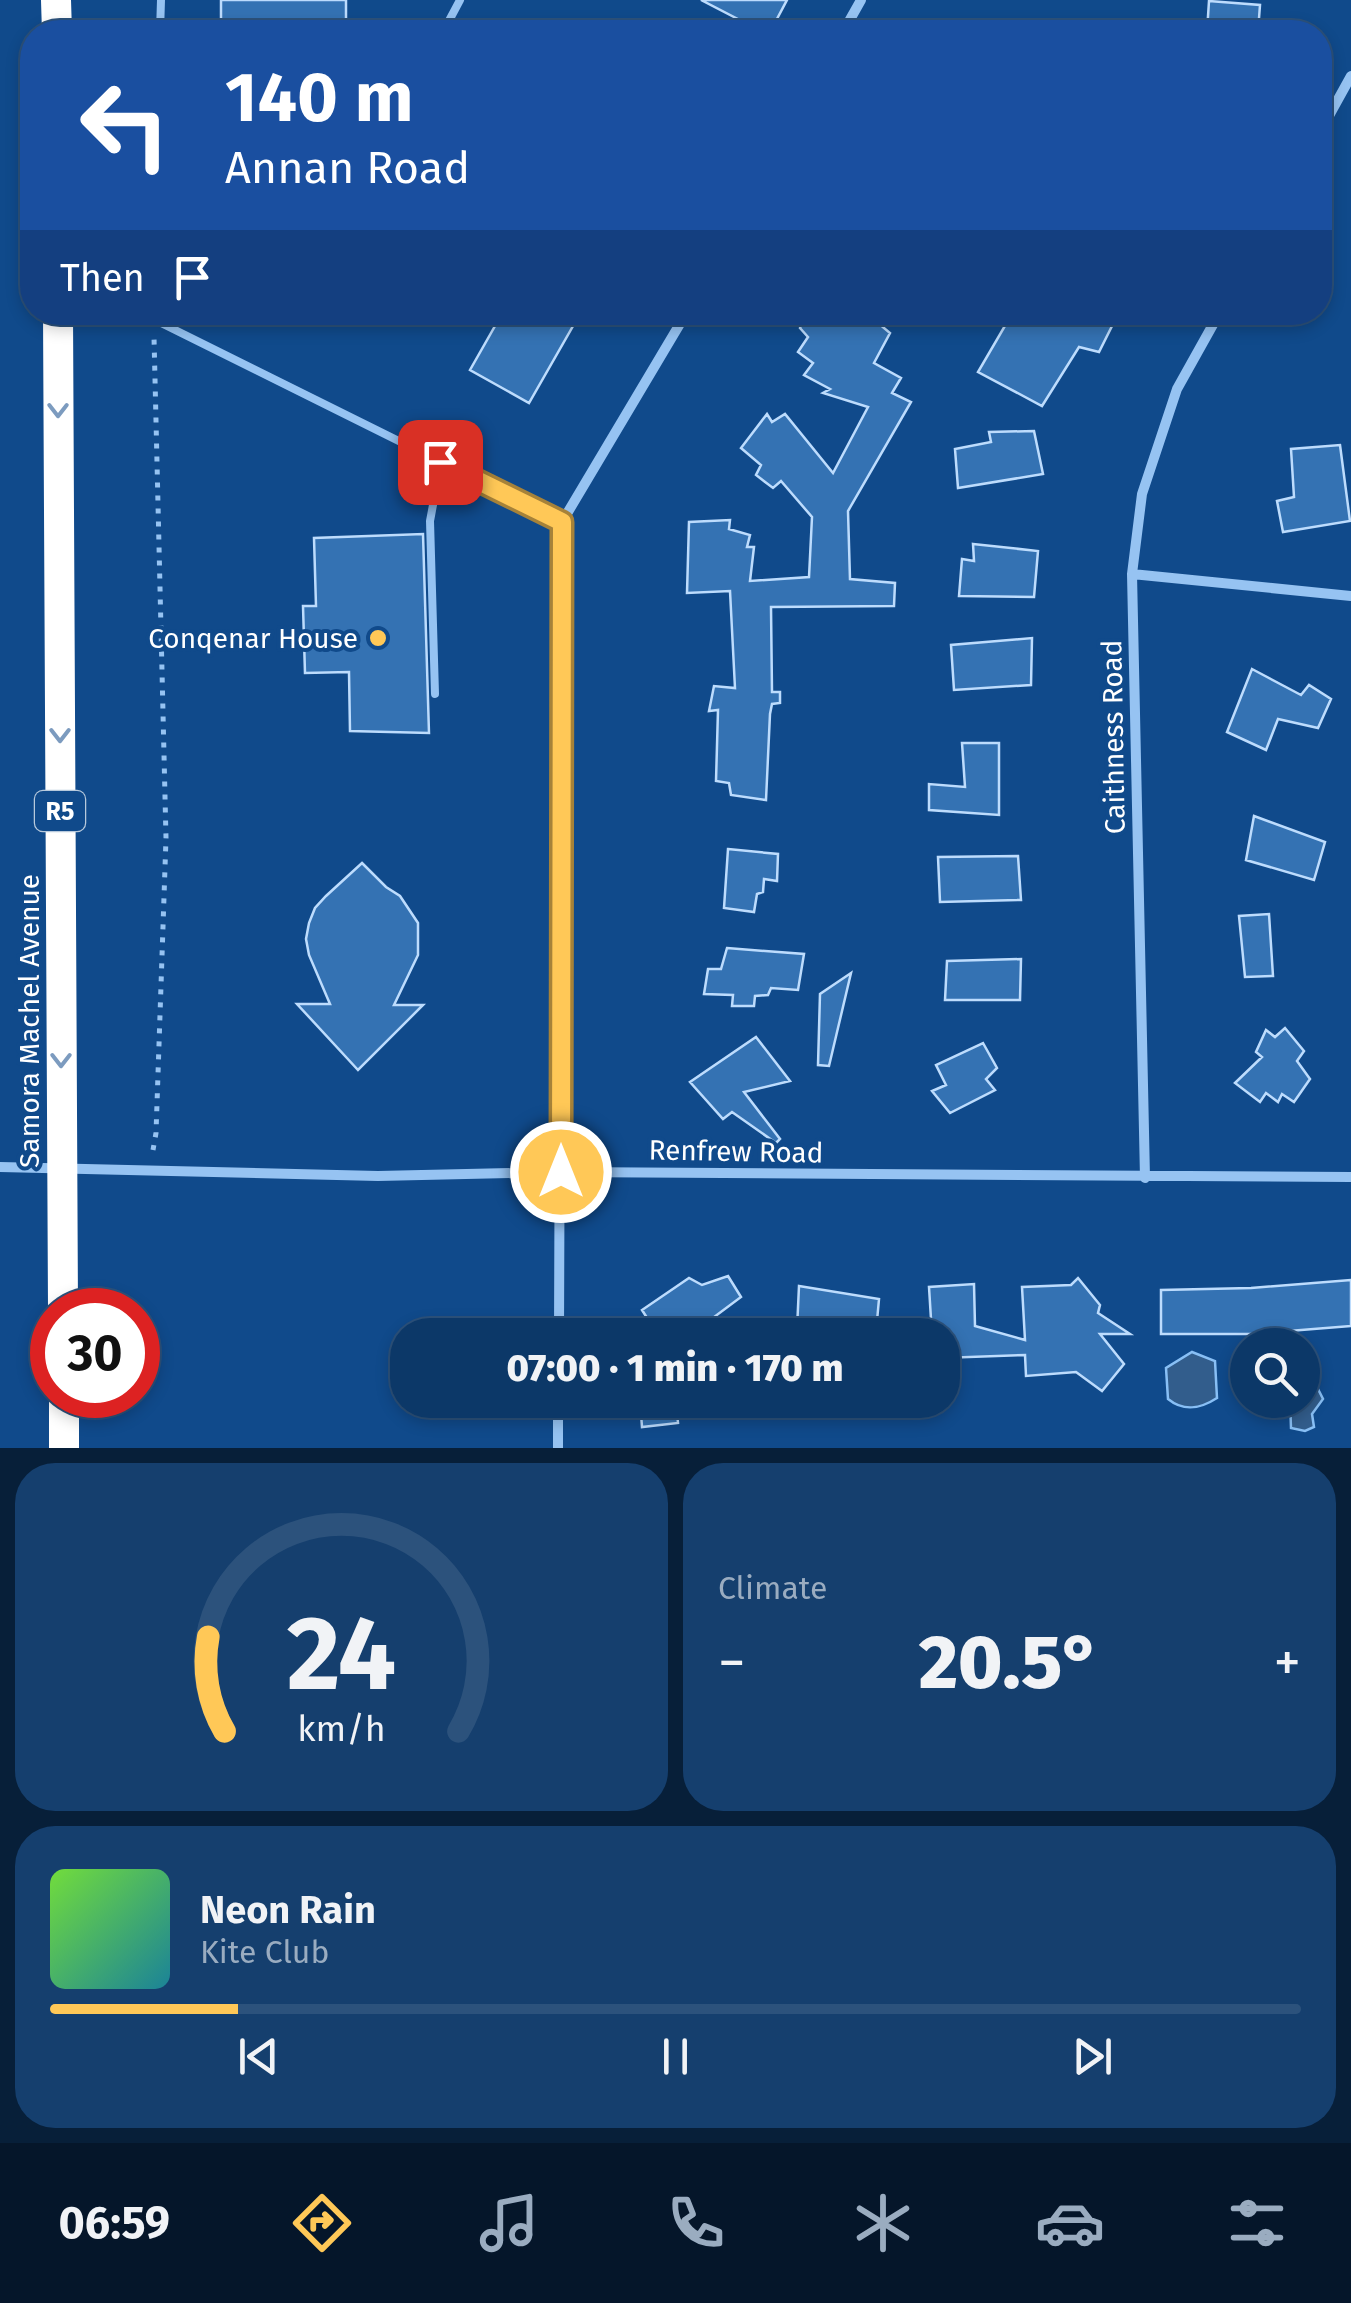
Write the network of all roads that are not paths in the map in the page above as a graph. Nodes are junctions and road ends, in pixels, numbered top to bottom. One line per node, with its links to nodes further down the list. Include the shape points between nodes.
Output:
1 (1351, 76): 2 (street)
2 (1332, 110)
3 (58, 325): 13 (highway, Samora Machel Avenue / R5, one-way to 13)
4 (171, 325): 7 (lane)
5 (679, 325): 8 (street)
6 (1213, 325): 9 (street, Caithness Road, via 1177,390 1142,494)
7 (440, 462): 8 (lane); 11 (lane, via 430,521)
8 (562, 522): 14 (street)
9 (1132, 574): 10 (street); 16 (street, Caithness Road)
10 (1351, 596)
11 (435, 694)
12 (0, 1166): 13 (street, Renfrew Road)
13 (62, 1168): 14 (street, Renfrew Road, via 378,1176); 17 (highway, Samora Machel Avenue / R5)
14 (561, 1172): 16 (street, Renfrew Road); 18 (street)
15 (1351, 1177): 16 (street, Renfrew Road)
16 (1145, 1178)
17 (63, 1288)
18 (559, 1318)
19 (64, 1418): 21 (highway)
20 (558, 1418): 22 (street)
21 (64, 1448)
22 (558, 1448)

